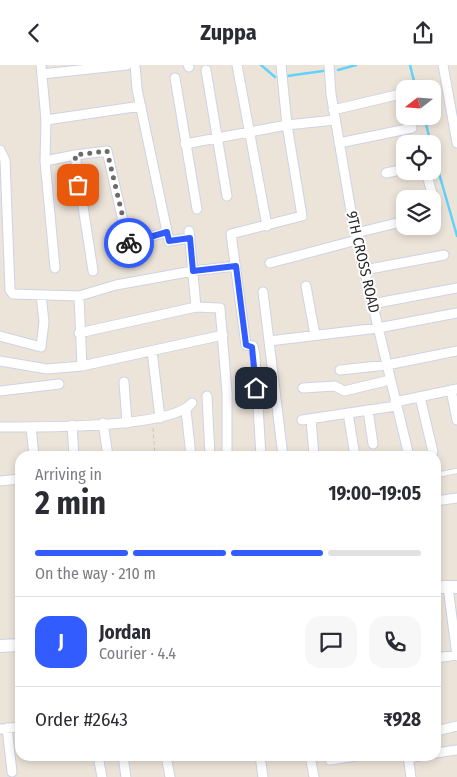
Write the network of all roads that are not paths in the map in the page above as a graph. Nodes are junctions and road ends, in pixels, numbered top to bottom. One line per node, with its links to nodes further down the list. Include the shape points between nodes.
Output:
1 (127, 65): 7 (street)
2 (136, 65): 11 (street)
3 (237, 65): 17 (street)
4 (281, 65): 15 (street)
5 (330, 65): 12 (street, 9TH CROSS ROAD)
6 (443, 65): 20 (street)
7 (41, 70): 13 (street)
8 (206, 70): 18 (street)
9 (175, 78): 21 (street)
10 (396, 95): 12 (street)
11 (141, 106): 13 (street); 31 (street)
12 (333, 110): 14 (street, 9TH CROSS ROAD)
13 (46, 120): 24 (street)
14 (335, 120): 15 (street); 19 (street, 9TH CROSS ROAD)
15 (287, 125): 17 (street); 30 (street, via 302,216)
16 (412, 128): 19 (street)
17 (250, 131): 18 (street); 30 (street)
18 (217, 139): 21 (street); 27 (street)
19 (339, 143): 32 (street, 9TH CROSS ROAD)
20 (457, 143)
21 (185, 144): 28 (street)
22 (0, 150): 34 (street, via 5,160)
23 (75, 155): 24 (street); 31 (street, via 107,151 128,243); 40 (street)
24 (46, 161): 38 (street)
25 (396, 171): 26 (street)
26 (386, 173)
27 (227, 196)
28 (197, 209)
29 (396, 224): 32 (street)
30 (267, 226): 37 (street, via 231,234)
31 (167, 232): 41 (street, via 169,241 190,235)
32 (357, 237): 36 (street); 39 (street, 9TH CROSS ROAD)
33 (0, 239): 34 (street)
34 (10, 239): 45 (street, via 11,293)
35 (444, 255): 39 (street)
36 (270, 263)
37 (236, 266): 41 (street); 87 (street, via 246,345 252,347 255,356)
38 (55, 268)
39 (364, 270): 47 (street, 9TH CROSS ROAD)
40 (93, 271)
41 (193, 271): 46 (street, via 116,285); 48 (street)
42 (306, 286): 53 (street)
43 (457, 288): 47 (street)
44 (263, 292): 55 (street)
45 (41, 295): 46 (street); 54 (street, via 44,322 41,347)
46 (79, 296): 51 (street)
47 (372, 304): 50 (street, 9TH CROSS ROAD)
48 (196, 307): 51 (street); 52 (street, via 220,308)
49 (457, 313): 50 (street)
50 (378, 328): 53 (street); 59 (street, 9TH CROSS ROAD)
51 (79, 333): 60 (street)
52 (223, 335): 56 (street); 86 (street)
53 (315, 335): 55 (street)
54 (0, 336)
55 (269, 341): 88 (street)
56 (152, 351): 60 (street); 73 (street)
57 (457, 351): 59 (street)
58 (0, 361): 60 (street, via 47,369)
59 (387, 365): 61 (street); 62 (street, 9TH CROSS ROAD)
60 (82, 366)
61 (340, 370)
62 (390, 380): 65 (street, via 344,391 336,387); 70 (street, 9TH CROSS ROAD)
63 (124, 383): 76 (street)
64 (59, 384): 67 (street)
65 (303, 388)
66 (454, 389): 69 (street); 74 (street)
67 (0, 391)
68 (207, 396): 85 (street)
69 (420, 397): 70 (street); 92 (street)
70 (396, 404): 71 (street); 91 (street, 9TH CROSS ROAD)
71 (368, 410): 72 (street); 80 (street)
72 (348, 413): 89 (street, via 306,419); 90 (street)
73 (156, 419): 76 (street); 84 (street, via 189,406)
74 (457, 420)
75 (103, 423): 76 (street); 77 (street); 83 (street)
76 (127, 423)
77 (72, 425): 79 (street); 82 (street)
78 (0, 427): 79 (street)
79 (31, 427): 81 (street)
80 (373, 444)
81 (33, 451)
82 (74, 451)
83 (107, 451)
84 (191, 451)
85 (210, 451)
86 (227, 451)
87 (260, 451)
88 (282, 451)
89 (313, 451)
90 (354, 451)
91 (408, 451)
92 (433, 451)
93 (457, 471): 94 (lane)
94 (441, 474)
95 (15, 480): 96 (street)
96 (0, 481)
97 (457, 497): 98 (street)
98 (441, 500)
99 (443, 585): 102 (street)
100 (15, 645): 101 (main road)
101 (0, 646)
102 (457, 655): 103 (street)
103 (441, 657)
104 (457, 726): 106 (street)
105 (4, 728): 115 (street)
106 (441, 730)
107 (457, 750): 108 (street)
108 (441, 752)
109 (99, 761): 116 (street)
110 (123, 761): 117 (street)
111 (167, 761): 118 (street)
112 (261, 761): 119 (street)
113 (311, 761): 120 (street)
114 (409, 761): 121 (street)
115 (12, 772)
116 (102, 777)
117 (126, 777)
118 (170, 777)
119 (264, 777)
120 (314, 777)
121 (411, 777)

